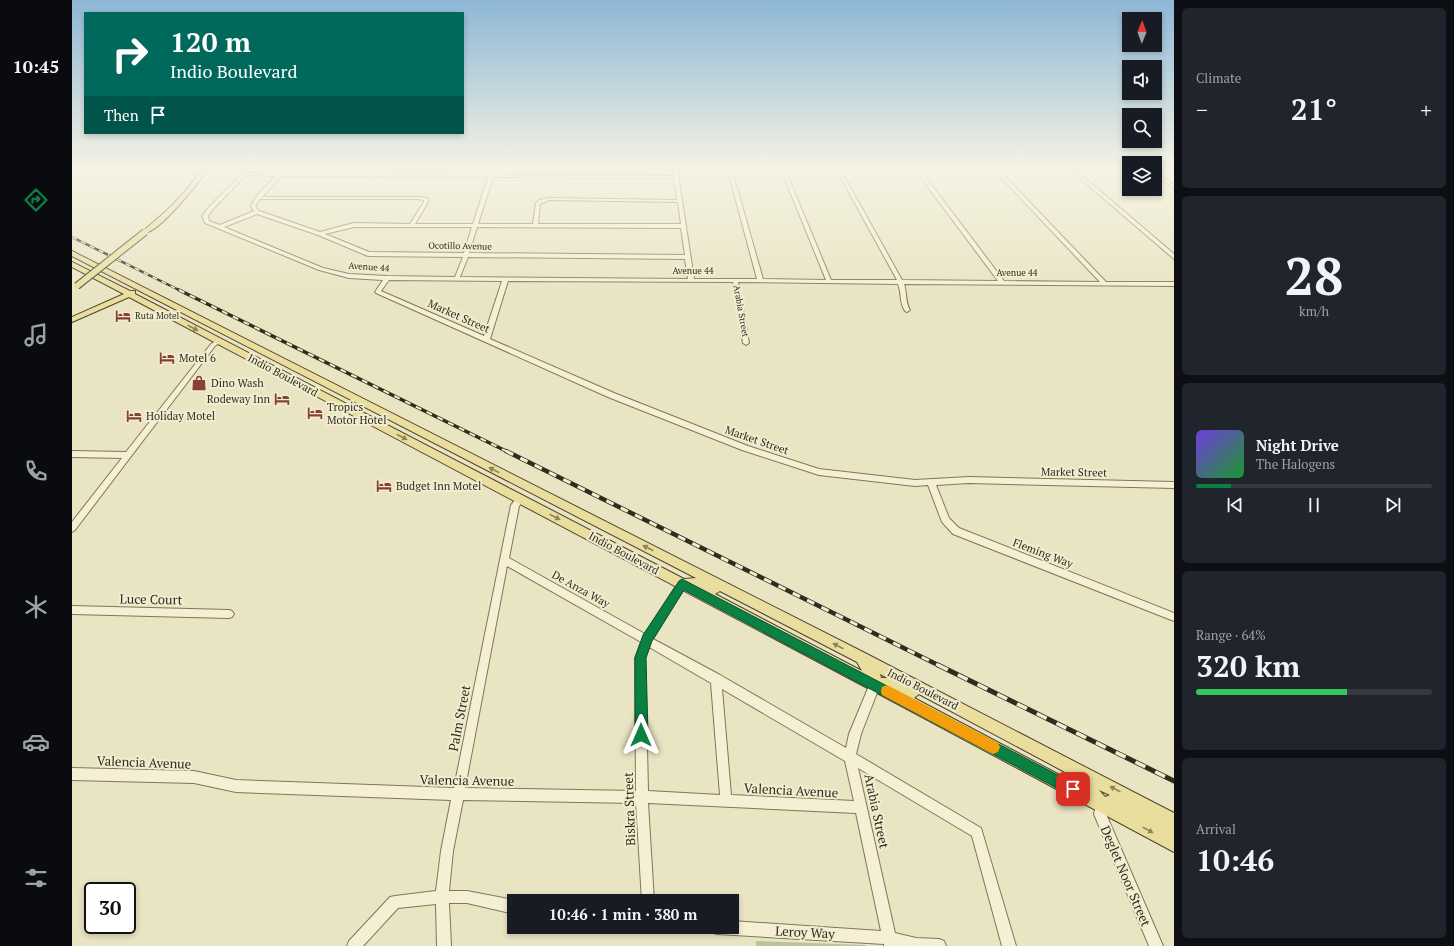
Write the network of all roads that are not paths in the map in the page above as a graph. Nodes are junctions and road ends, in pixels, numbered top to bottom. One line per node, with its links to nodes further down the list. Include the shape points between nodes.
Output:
1 (163, 211): 20 (main road)
2 (168, 211): 20 (main road)
3 (209, 211): 19 (street, Avenue 44, via 205,216 207,222)
4 (420, 211): 15 (street)
5 (480, 211): 16 (street)
6 (537, 211): 17 (street)
7 (681, 211): 18 (street)
8 (741, 211): 32 (street)
9 (800, 211): 33 (street)
10 (861, 211): 34 (street)
11 (948, 211): 35 (street)
12 (1035, 211): 36 (street)
13 (1121, 211): 25 (street)
14 (257, 212): 19 (street); 21 (street, Ocotillo Avenue)
15 (412, 225): 16 (street); 21 (street, via 354,224)
16 (476, 225): 17 (street); 23 (street)
17 (535, 226): 18 (street)
18 (683, 226): 24 (street)
19 (220, 227): 27 (street, Avenue 44, via 321,269 349,276)
20 (142, 232): 38 (main road, bridge)
21 (320, 234): 23 (street, Ocotillo Avenue, via 368,254)
22 (72, 253): 39 (main road, Indio Boulevard)
23 (466, 255): 24 (street, Ocotillo Avenue); 28 (street)
24 (688, 257): 30 (street)
25 (1174, 257)
26 (73, 266): 39 (main road, Indio Boulevard)
27 (387, 278): 28 (street, Avenue 44); 43 (street, Market Street, via 378,292)
28 (457, 278): 29 (street, Avenue 44)
29 (506, 278): 30 (street, Avenue 44); 43 (street)
30 (691, 280): 31 (street, Avenue 44)
31 (736, 280): 32 (street, Avenue 44); 45 (street, Arabia Street)
32 (760, 280): 33 (street, Avenue 44)
33 (829, 281): 34 (street, Avenue 44)
34 (900, 281): 35 (street, Avenue 44); 40 (street)
35 (1002, 282): 36 (street, Avenue 44)
36 (1104, 283): 37 (street, Avenue 44)
37 (1174, 284)
38 (74, 287)
39 (130, 288): 41 (main road); 42 (main road, Indio Boulevard, via 175,306); 44 (main road, Indio Boulevard, one-way to 44)
40 (907, 310)
41 (72, 320)
42 (218, 328): 44 (main road); 46 (main road, Indio Boulevard)
43 (486, 340): 50 (street, Market Street, via 611,395 752,451 820,472 915,483)
44 (219, 341): 46 (main road, via 233,341 254,352); 48 (street, via 212,345); 52 (main road, Indio Boulevard, one-way to 52)
45 (746, 343)
46 (271, 355): 49 (main road, Indio Boulevard, one-way to 46)
47 (72, 454): 48 (street)
48 (128, 455): 54 (street)
49 (514, 479): 52 (main road, via 520,489); 53 (main road, Indio Boulevard)
50 (931, 482): 51 (street, Market Street, via 969,480); 61 (street, Fleming Way, via 945,520 956,531)
51 (1174, 485)
52 (521, 499): 53 (main road, via 542,500 577,518); 55 (street, Palm Street, via 515,505); 57 (main road, Indio Boulevard, one-way to 57)
53 (600, 523): 56 (main road, Indio Boulevard, one-way to 53)
54 (72, 528)
55 (504, 560): 62 (street, De Anza Way); 70 (street, Palm Street)
56 (673, 561): 57 (main road, via 682,573); 60 (main road, Indio Boulevard)
57 (682, 584): 60 (main road, via 694,582 705,585 751,608); 62 (street, Biskra Street); 65 (main road, Indio Boulevard)
58 (72, 610): 59 (street, Luce Court)
59 (229, 614)
60 (778, 615): 63 (main road, Indio Boulevard, one-way to 60)
61 (1174, 617)
62 (647, 639): 64 (street, De Anza Way); 71 (street, Biskra Street, via 640,658)
63 (857, 655): 65 (main road, via 871,670); 66 (main road, Indio Boulevard)
64 (716, 679): 67 (street, De Anza Way); 72 (street)
65 (875, 685): 66 (main road, via 902,686 958,716); 67 (street, Arabia Street, via 855,734); 73 (main road, Indio Boulevard)
66 (992, 725): 68 (main road, Indio Boulevard)
67 (850, 756): 74 (street, Arabia Street); 86 (street, De Anza Way, via 977,832)
68 (1062, 761): 73 (main road, via 1084,782); 75 (main road, Indio Boulevard, one-way to 68)
69 (72, 774): 70 (street, Valencia Avenue, via 194,777 236,786)
70 (458, 794): 71 (street, Valencia Avenue); 79 (street, Palm Street, via 447,851)
71 (642, 797): 72 (street, Valencia Avenue); 78 (street, Biskra Street)
72 (726, 801): 74 (street, Valencia Avenue)
73 (1101, 805): 76 (main road, via 1114,802 1129,806); 77 (main road, Indio Boulevard, one-way to 77); 87 (street, Deglet Noor Street, via 1100,814)
74 (862, 807): 82 (street, Arabia Street)
75 (1174, 821)
76 (1174, 830)
77 (1174, 844)
78 (648, 894)
79 (442, 897): 80 (street, via 467,897); 83 (street, via 395,902); 84 (street, Palm Street)
80 (507, 906)
81 (739, 929): 82 (street, Leroy Way)
82 (890, 942): 85 (street, Leroy Way)
83 (354, 946)
84 (444, 946)
85 (939, 946)
86 (1009, 946)
87 (1156, 946)

